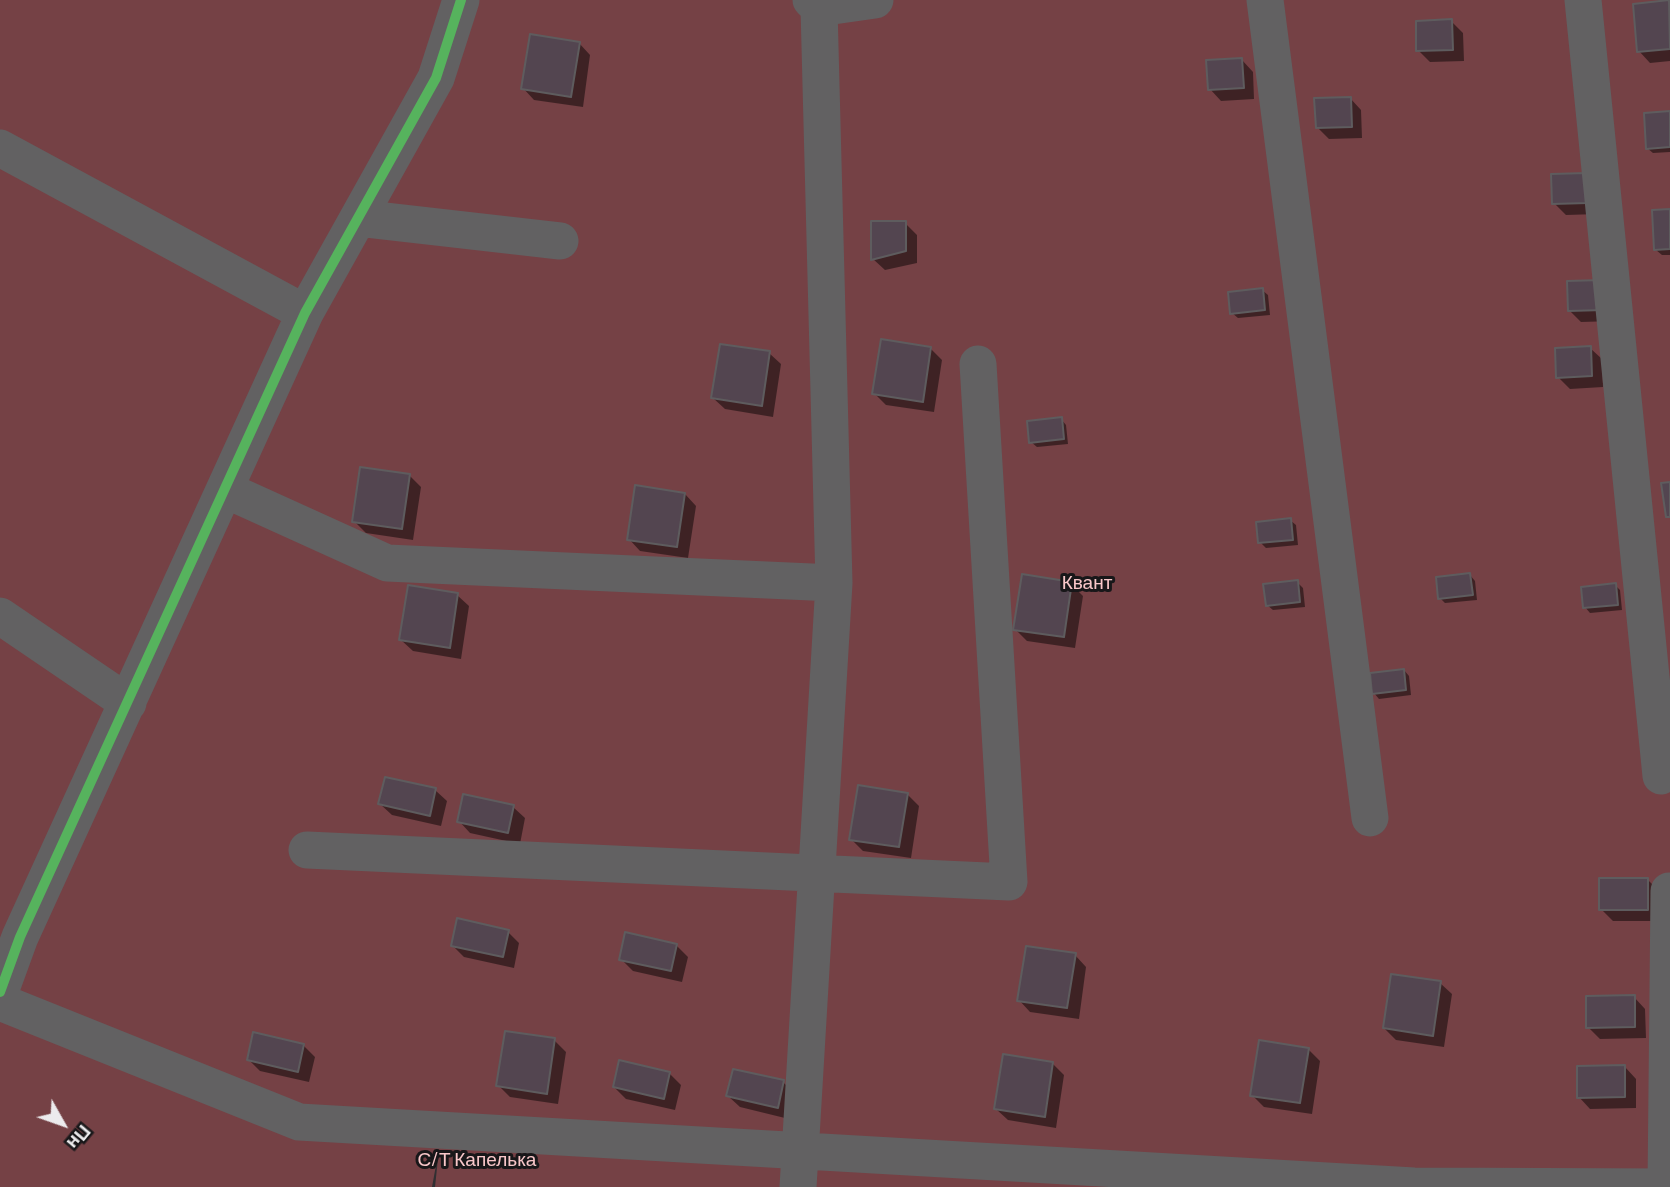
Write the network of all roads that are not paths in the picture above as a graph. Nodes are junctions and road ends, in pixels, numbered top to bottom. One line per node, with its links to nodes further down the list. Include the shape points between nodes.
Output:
1 (461, 0): 7 (street, via 436,78)
2 (875, 0): 5 (street)
3 (1265, 0): 16 (street)
4 (1583, 0): 15 (street)
5 (815, 4): 12 (street)
6 (0, 148): 9 (street)
7 (358, 218): 8 (street); 9 (street)
8 (560, 241)
9 (305, 313): 11 (street)
10 (978, 364): 18 (street, via 1009,882)
11 (226, 490): 12 (street, via 387,563); 14 (street)
12 (834, 583): 18 (street)
13 (0, 616): 14 (street)
14 (128, 703): 20 (street)
15 (1661, 776)
16 (1370, 818)
17 (307, 850): 18 (street)
18 (817, 874): 23 (street)
19 (1669, 891): 25 (street)
20 (10, 929): 21 (street)
21 (0, 992)
22 (0, 1002): 23 (street, via 299,1122)
23 (800, 1151): 24 (street); 26 (street)
24 (1302, 1184): 27 (street)
25 (1668, 1186): 27 (street)
26 (798, 1187)
27 (1547, 1187)

